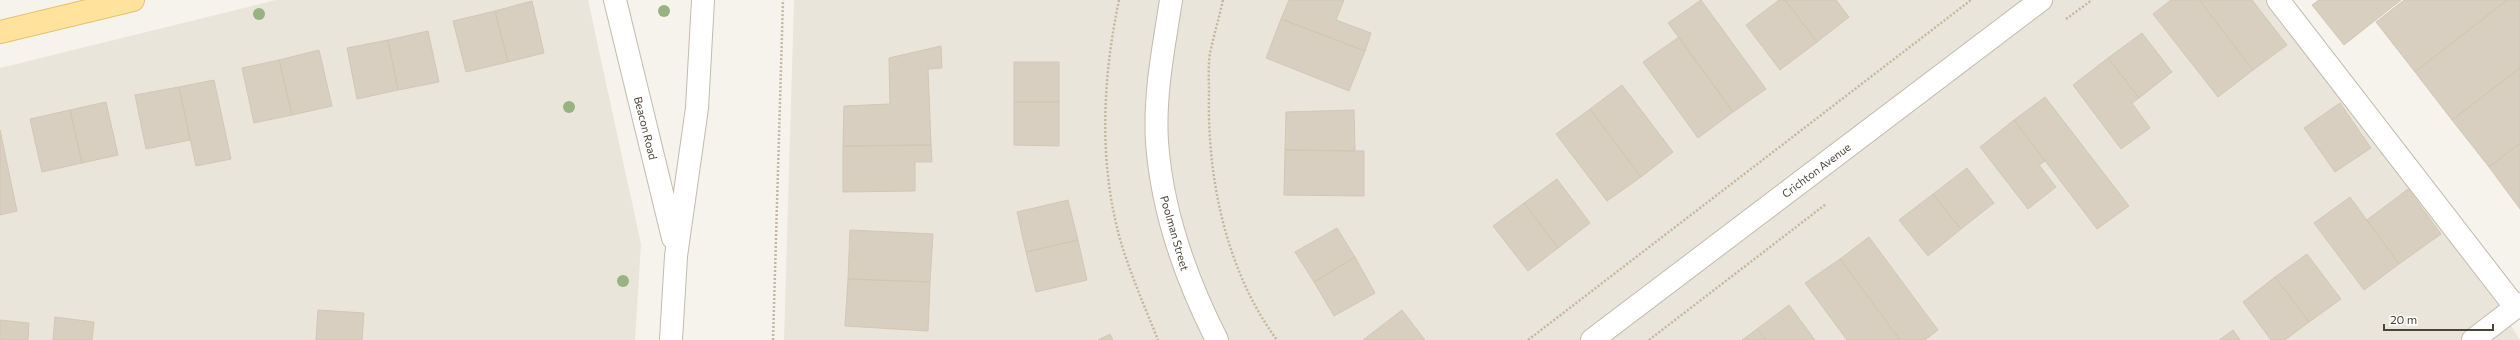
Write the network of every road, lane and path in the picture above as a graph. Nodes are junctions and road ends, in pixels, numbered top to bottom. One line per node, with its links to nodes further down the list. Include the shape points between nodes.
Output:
1 (132, 0): 11 (main road)
2 (615, 0): 12 (street, Beacon Road, via 671,226)
3 (703, 0): 12 (street, Beacon Road, via 695,127)
4 (783, 0): 15 (path)
5 (1119, 0): 16 (path, via 1109,49 1105,121 1111,189 1123,248)
6 (1171, 0): 17 (street, Poolman Street, via 1158,98 1157,141 1164,196 1178,250)
7 (1223, 0): 18 (path, via 1210,54 1208,122 1212,169 1233,259 1264,322)
8 (1971, 0): 19 (path)
9 (2041, 0): 20 (street, Crichton Avenue)
10 (2278, 0): 13 (street)
11 (0, 32)
12 (676, 256): 14 (street, Beacon Road)
13 (2518, 306): 21 (street)
14 (671, 340)
15 (773, 340)
16 (1158, 340)
17 (1217, 340)
18 (1277, 340)
19 (1528, 340)
20 (1592, 340)
21 (2473, 340)

